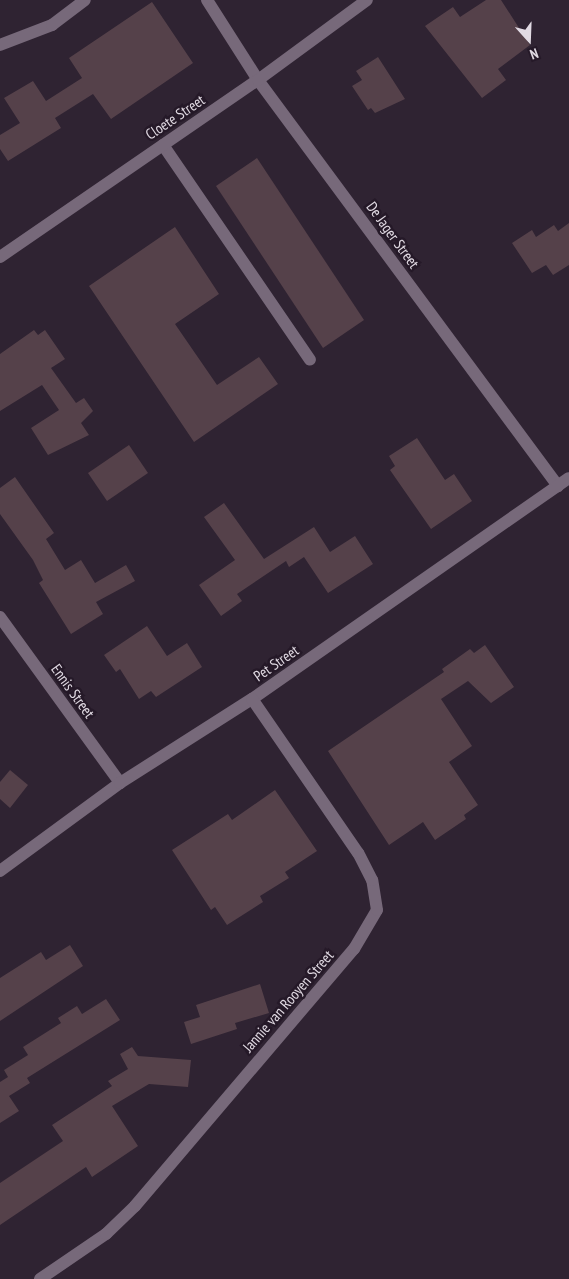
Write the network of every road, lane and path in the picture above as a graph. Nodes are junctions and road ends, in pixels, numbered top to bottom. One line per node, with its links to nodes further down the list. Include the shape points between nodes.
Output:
1 (86, 0): 4 (street, via 52,25)
2 (207, 0): 5 (street, De Jager Street)
3 (367, 0): 5 (street, Cloete Street)
4 (0, 45)
5 (258, 80): 6 (street, Cloete Street); 10 (street, De Jager Street)
6 (163, 145): 7 (street, Cloete Street); 8 (street)
7 (0, 257)
8 (310, 360)
9 (569, 478): 10 (street, Pet Street)
10 (558, 486): 12 (street, Pet Street)
11 (0, 617): 13 (street, Ennis Street)
12 (252, 699): 13 (street, Pet Street); 15 (street, Jannie van Rooyen Street, via 358,853 372,880 377,910 354,949 130,1212 106,1234)
13 (120, 783): 14 (street, Pet Street)
14 (0, 871)
15 (40, 1279)

